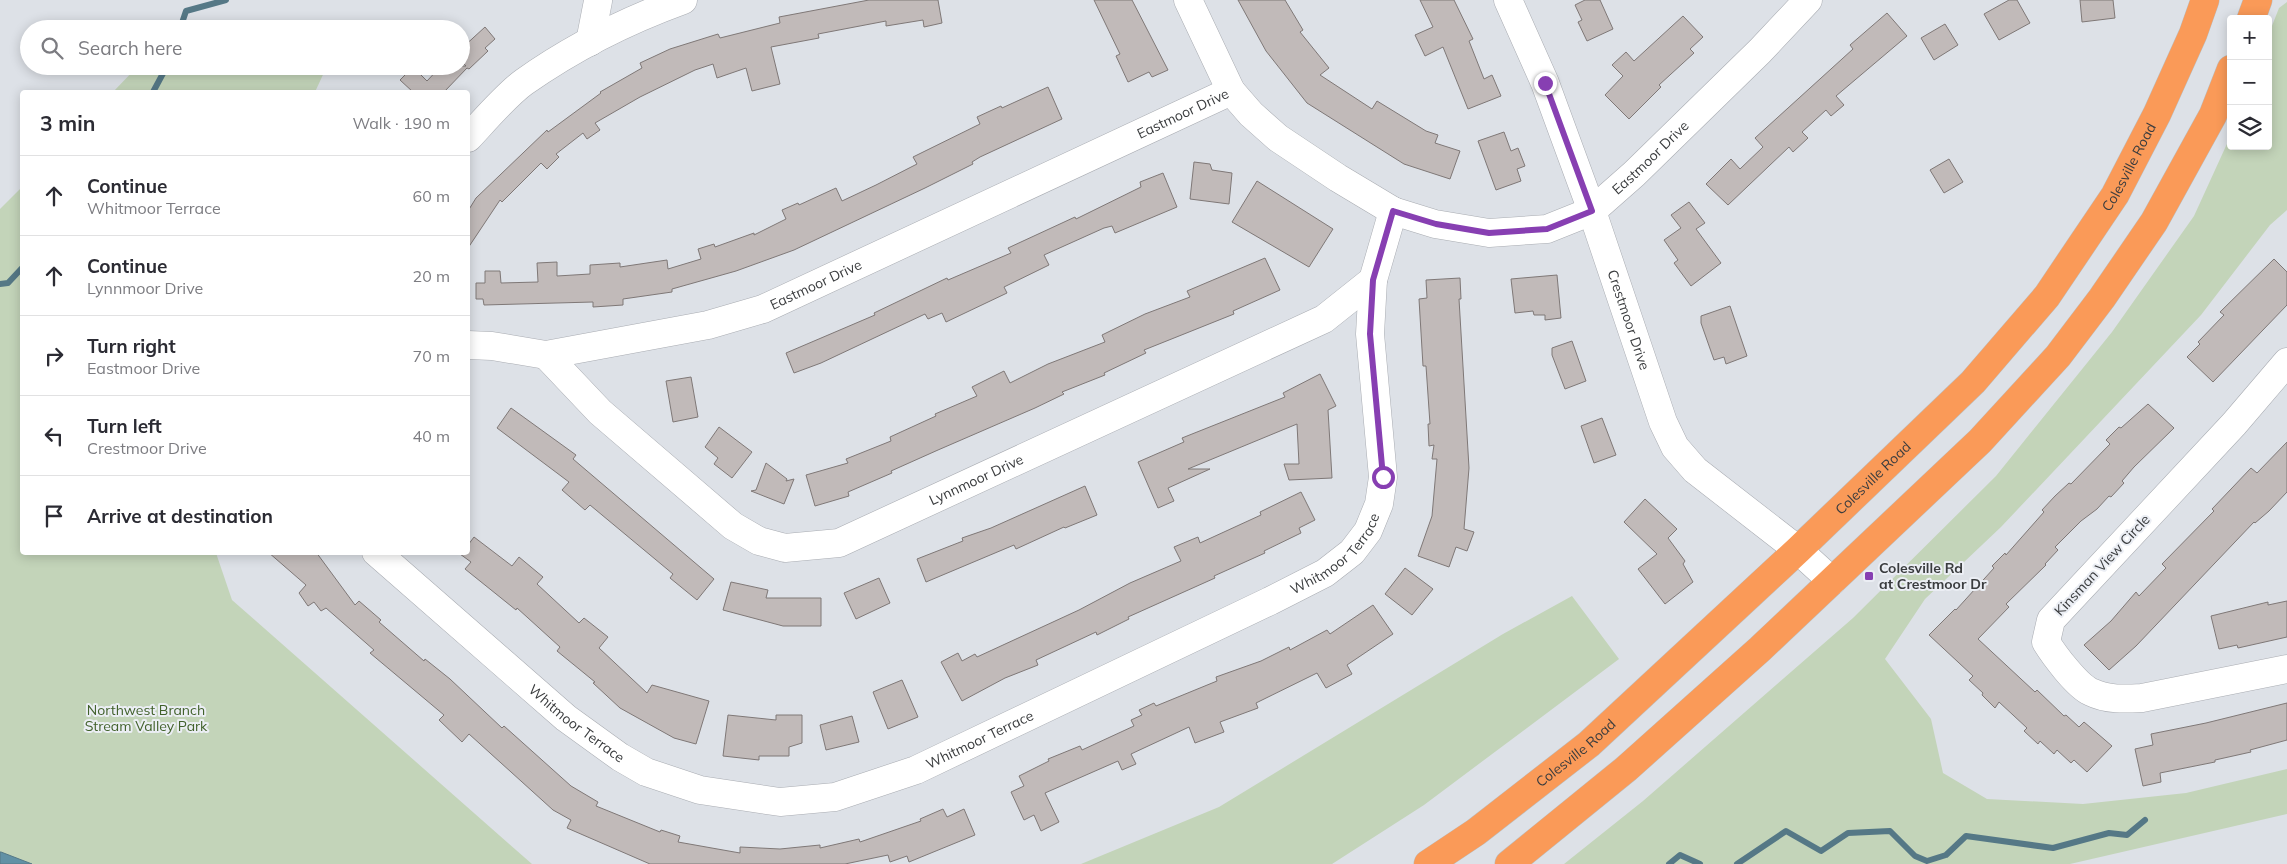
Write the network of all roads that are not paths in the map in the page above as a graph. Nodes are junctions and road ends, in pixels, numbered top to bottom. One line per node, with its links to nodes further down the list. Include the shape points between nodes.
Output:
1 (683, 0): 9 (street)
2 (1188, 0): 11 (street)
3 (1508, 0): 14 (street, Crestmoor Drive, via 1545,83)
4 (2205, 0): 19 (highway, Colesville Road, via 2157,114 2115,195 2047,296 1973,382)
5 (2258, 0): 8 (highway)
6 (598, 1): 9 (street)
7 (1795, 5): 14 (street, Eastmoor Drive, via 1760,51)
8 (2252, 15)
9 (590, 42): 12 (street, via 523,82)
10 (2227, 80): 21 (highway, via 2213,115 2154,222 2058,356 1980,441)
11 (1231, 91): 13 (street, Eastmoor Drive, via 1278,138); 17 (street, Eastmoor Drive, via 763,309 708,325)
12 (470, 136)
13 (1393, 211): 14 (street, Eastmoor Drive, via 1436,224 1489,233 1547,229); 15 (street)
14 (1592, 211): 19 (street, Crestmoor Drive, via 1663,422 1675,447 1695,470)
15 (1373, 280): 17 (street, Lynnmoor Drive, via 1324,319 839,543 785,548 759,541 733,526 600,412); 20 (street, Whitmoor Terrace, via 1370,334 1383,477 1379,504 1368,531 1352,552 1325,572 1270,601 916,770 835,797 780,802 700,790 646,772 566,718)
16 (470, 345): 17 (street, Eastmoor Drive)
17 (546, 354)
18 (2287, 362): 22 (street, Kinsman View Circle, via 2234,424 2051,620 2046,642 2056,659 2090,692 2118,699 2142,698)
19 (1798, 550): 21 (street, Crestmoor Drive); 23 (highway, Colesville Road, via 1589,744 1476,832)
20 (379, 555)
21 (1832, 581): 24 (highway, via 1626,769)
22 (2287, 669)
23 (1428, 864)
24 (1509, 864)

